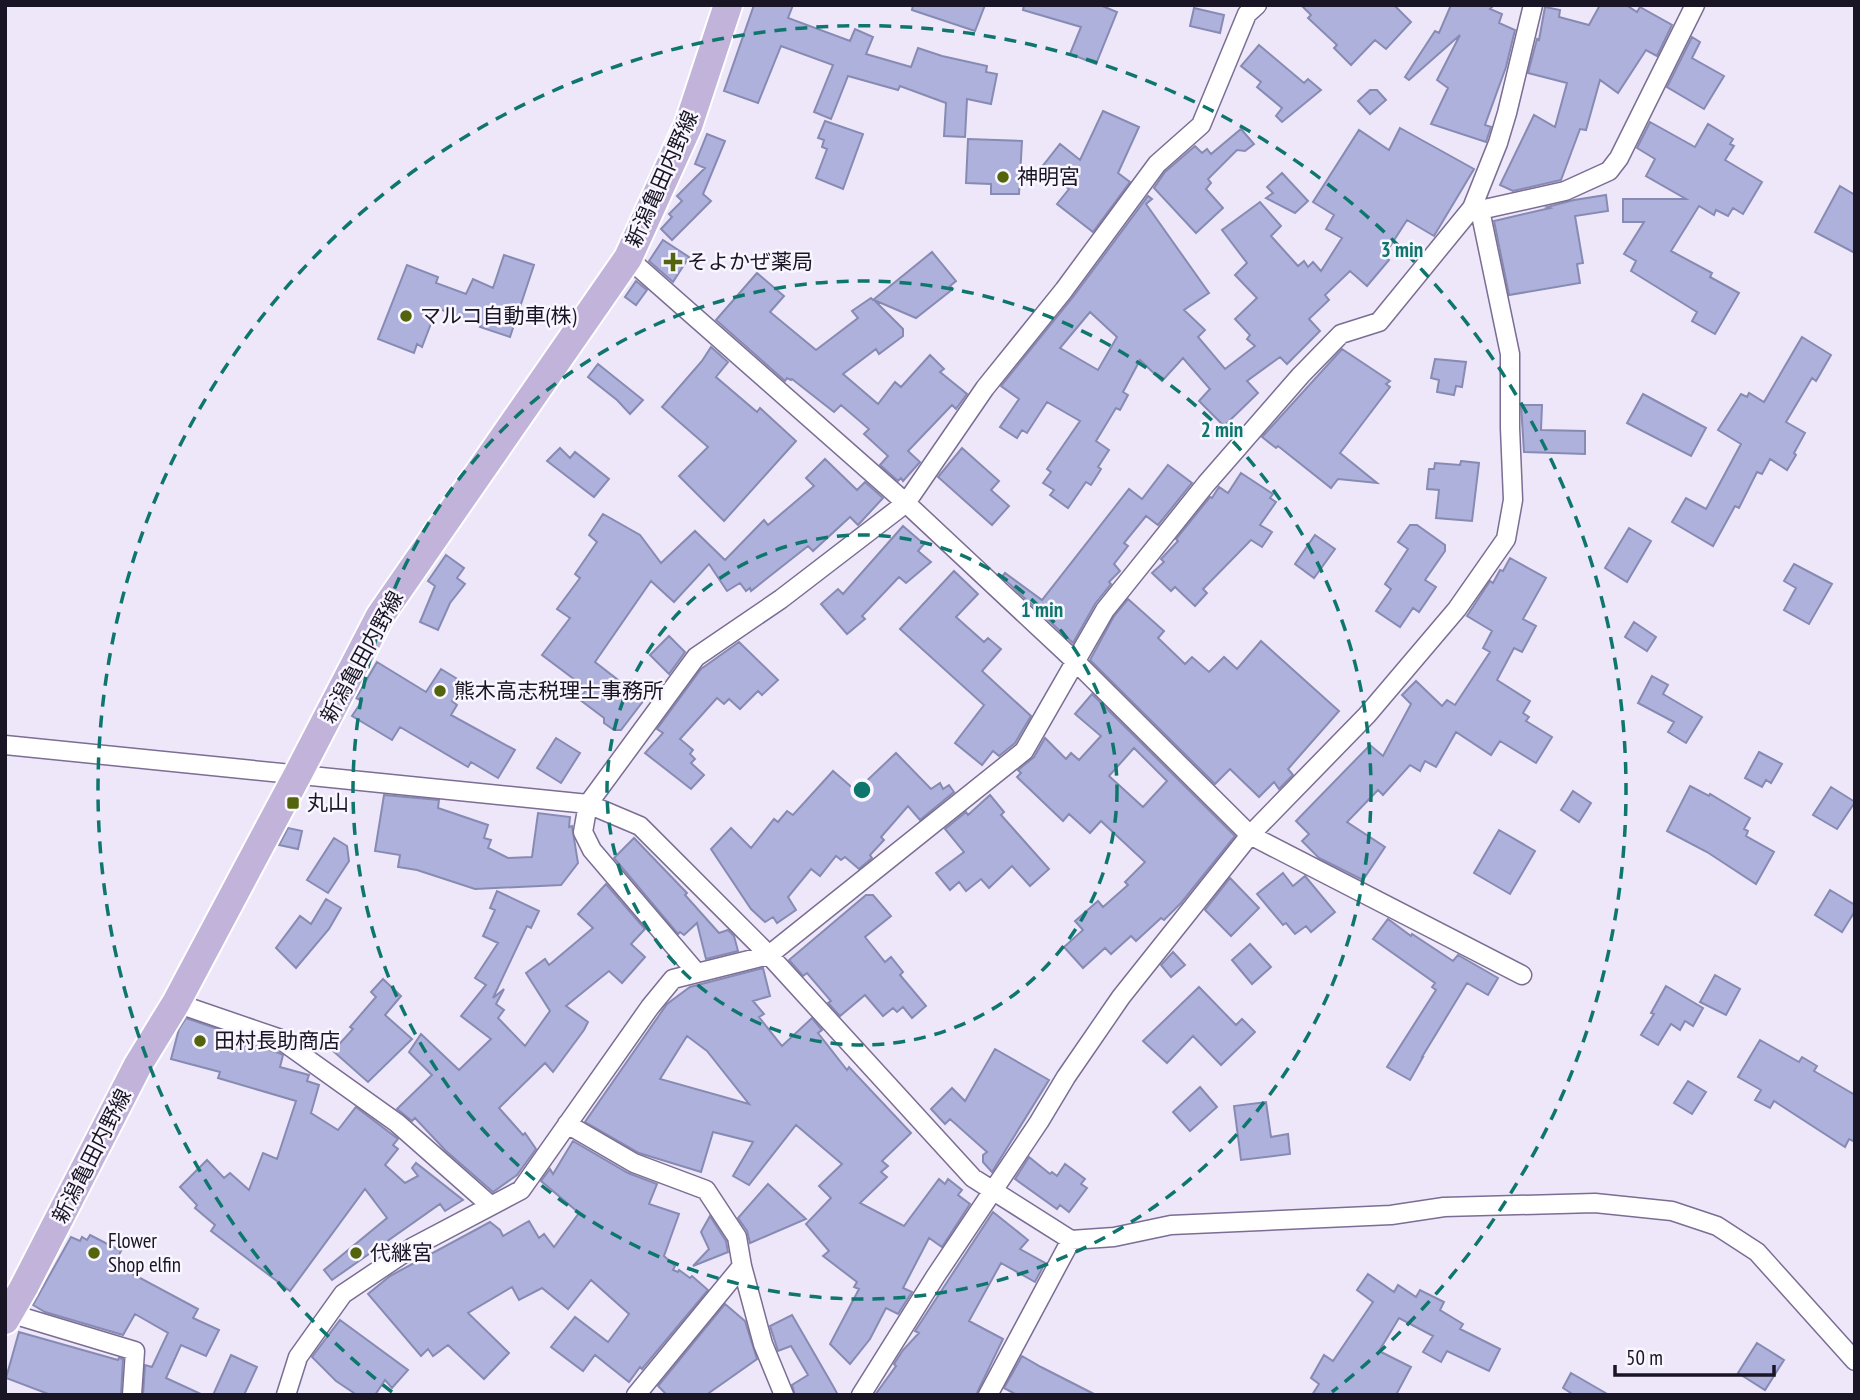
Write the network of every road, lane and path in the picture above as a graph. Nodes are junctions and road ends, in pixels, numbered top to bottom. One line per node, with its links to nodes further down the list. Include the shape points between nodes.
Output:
1 (728, 5): 6 (main road, 新潟亀田内野線, via 688,126)
2 (1257, 5): 7 (street, via 1247,14 1201,125 1157,164 985,388)
3 (1533, 5): 5 (street, via 1507,114)
4 (1695, 5): 5 (street, via 1609,171 1565,191)
5 (1476, 209): 8 (street, via 1379,322 1341,334 1301,376 1105,610); 12 (street, via 1510,354 1513,500 1507,539 1457,609 1367,715)
6 (628, 258): 7 (street); 10 (main road, 新潟亀田内野線, via 380,616)
7 (906, 503): 8 (street); 11 (street, via 696,657)
8 (1076, 662): 12 (street); 13 (street, via 1024,751)
9 (5, 745): 10 (street)
10 (298, 775): 11 (street); 16 (main road, 新潟亀田内野線)
11 (588, 804): 13 (street, via 640,826); 14 (street, via 583,832 592,850)
12 (1250, 835): 15 (street); 18 (street, via 1121,997)
13 (769, 955): 14 (street); 18 (street, via 973,1178)
14 (696, 973): 17 (street, via 673,979)
15 (1522, 975)
16 (176, 1003): 19 (street, via 278,1038 397,1123); 22 (main road, 新潟亀田内野線, via 138,1065)
17 (567, 1124): 19 (street, via 521,1190); 21 (street, via 634,1163 706,1190 737,1237)
18 (993, 1192): 20 (street); 28 (street)
19 (490, 1205): 25 (street, via 413,1247 343,1294 298,1357)
20 (1071, 1240): 23 (street, via 1171,1225 1391,1215 1444,1207 1595,1203 1672,1211 1717,1226 1757,1252); 29 (street)
21 (742, 1266): 26 (street); 27 (street, via 763,1344)
22 (7, 1317): 24 (street, via 135,1351)
23 (1855, 1361)
24 (132, 1395)
25 (286, 1395)
26 (636, 1395)
27 (784, 1395)
28 (861, 1395)
29 (988, 1395)

